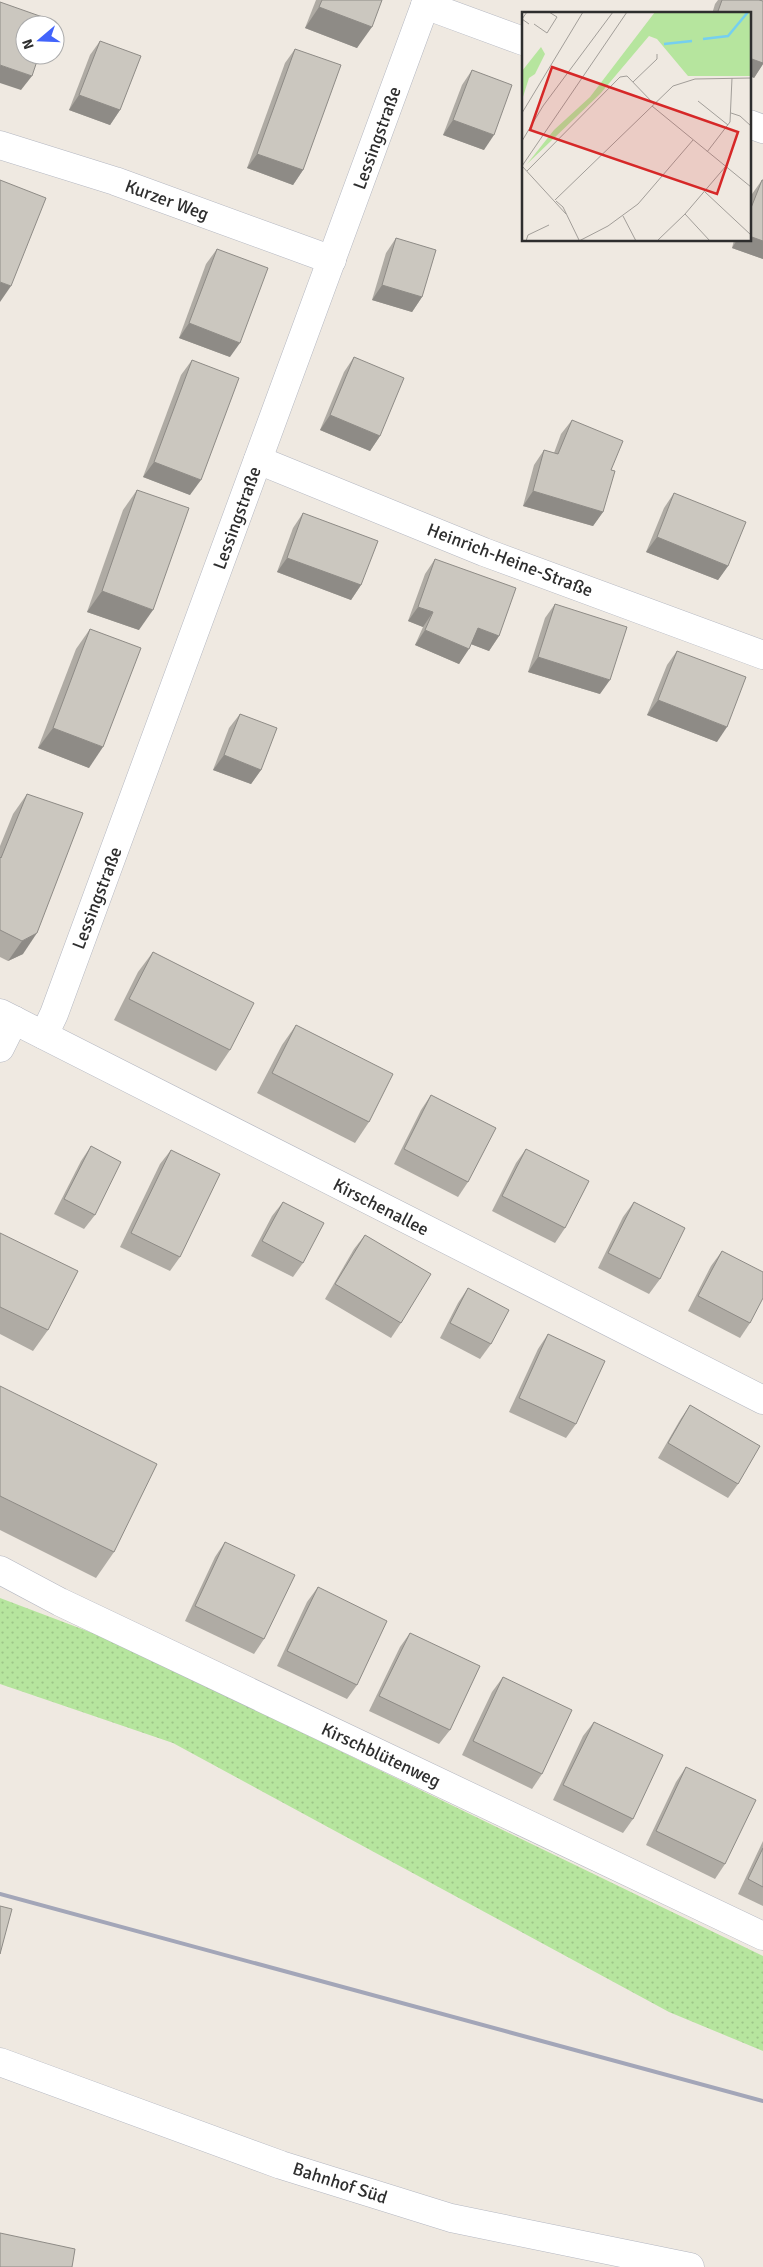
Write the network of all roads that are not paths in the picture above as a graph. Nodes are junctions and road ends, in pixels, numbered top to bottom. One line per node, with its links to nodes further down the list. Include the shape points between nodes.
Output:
1 (426, 3): 2 (street); 6 (street, Lessingstraße)
2 (522, 41)
3 (750, 124): 4 (street)
4 (763, 129)
5 (0, 145): 6 (street, Kurzer Weg, via 115,181)
6 (332, 260): 7 (street, Lessingstraße)
7 (258, 460): 8 (street, Heinrich-Heine-Straße, via 484,552); 10 (street, Lessingstraße, via 120,838)
8 (763, 655)
9 (7, 1017): 10 (street, Kirschenallee); 11 (street)
10 (44, 1035): 12 (street, Kirschenallee)
11 (0, 1048)
12 (763, 1400)
13 (0, 1570): 14 (street, Kirschblütenweg, via 60,1602)
14 (763, 1936)
15 (0, 2062): 16 (street, Bahnhof Süd, via 281,2165 451,2218)
16 (690, 2267)

